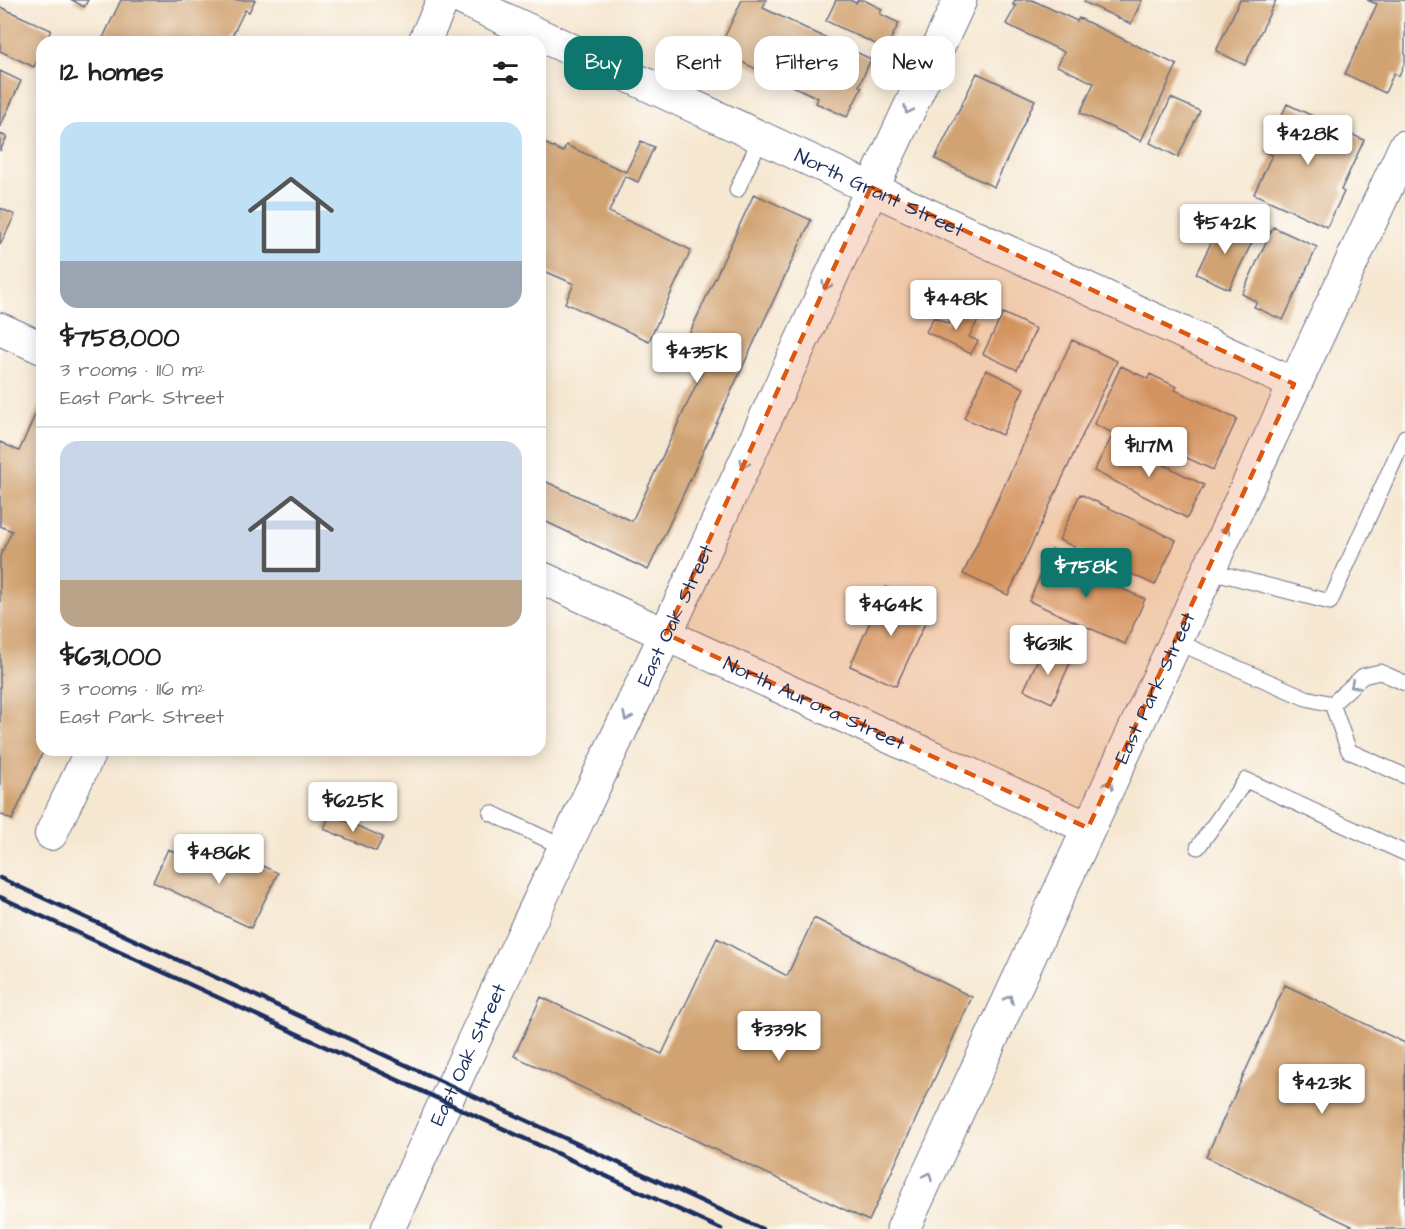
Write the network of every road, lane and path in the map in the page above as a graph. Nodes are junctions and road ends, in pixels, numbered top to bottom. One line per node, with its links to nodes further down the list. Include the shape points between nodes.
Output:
1 (443, 0): 4 (street)
2 (464, 0): 5 (street, North Grant Street)
3 (960, 0): 9 (street, East Oak Street, one-way to 9)
4 (427, 36)
5 (542, 36)
6 (546, 38): 7 (street, North Grant Street)
7 (761, 137): 9 (street, North Grant Street); 10 (lane)
8 (1405, 147): 13 (street, East Park Street)
9 (871, 187): 13 (street, North Grant Street); 17 (street, East Oak Street, one-way to 17)
10 (737, 190)
11 (0, 329): 12 (street)
12 (36, 345)
13 (1294, 384): 15 (street, East Park Street, one-way to 13)
14 (1405, 437): 15 (lane, via 1330,602)
15 (1208, 570): 18 (street, East Park Street)
16 (546, 580): 17 (street, North Aurora Street)
17 (666, 634): 24 (street, North Aurora Street); 27 (street, East Oak Street, one-way to 27)
18 (1174, 641): 20 (lane, via 1306,698); 24 (street, East Park Street, one-way to 18)
19 (1405, 683): 20 (lane, one-way to 20, via 1380,672 1363,676)
20 (1332, 704): 22 (lane, via 1349,751)
21 (88, 756): 25 (street)
22 (1405, 776)
23 (491, 813): 27 (lane)
24 (1088, 828): 30 (street, East Park Street, one-way to 24)
25 (51, 834)
26 (1198, 847): 28 (lane, via 1246,780)
27 (565, 848): 29 (street, East Oak Street)
28 (1405, 853)
29 (388, 1229)
30 (903, 1229)

